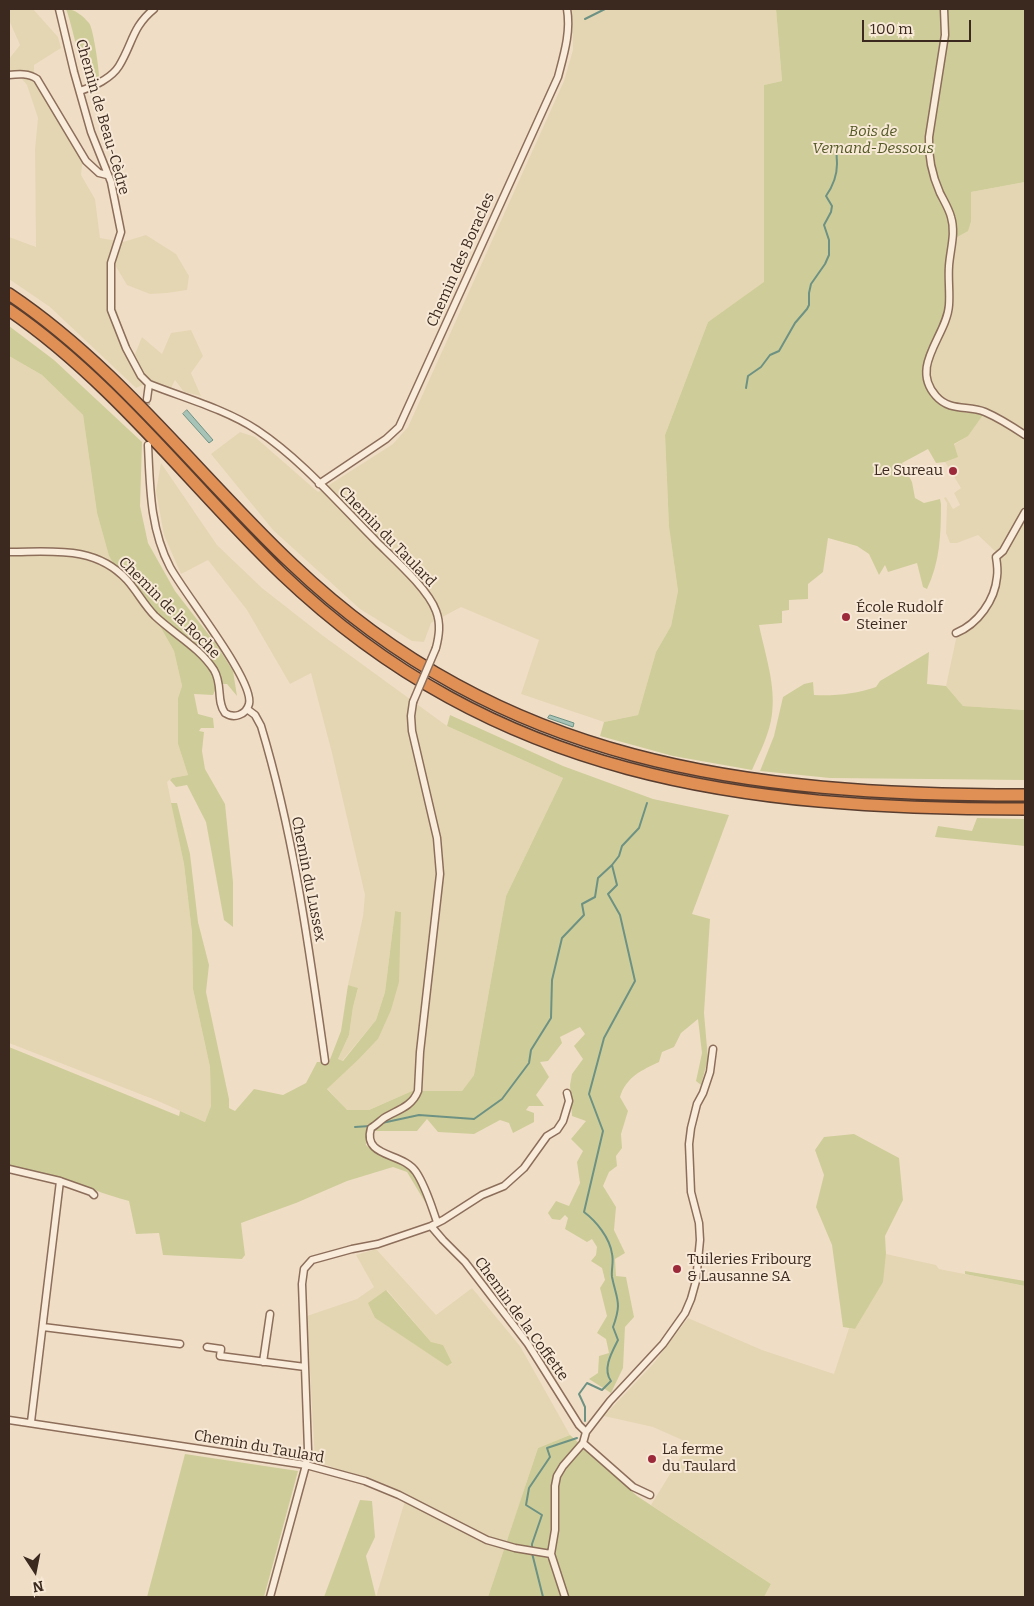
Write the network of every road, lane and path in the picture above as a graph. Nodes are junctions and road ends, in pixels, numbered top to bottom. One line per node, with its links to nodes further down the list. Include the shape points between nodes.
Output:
1 (59, 9): 6 (street, Chemin de Beau-Cèdre)
2 (154, 9): 6 (street, via 136,29 119,67 106,79)
3 (567, 9): 14 (street, Chemin des Boracles, via 568,34 558,77 399,427)
4 (944, 9): 12 (street, via 945,35 929,152 935,180 952,218 949,305 946,320 927,359 925,372 936,396 947,405 985,412)
5 (9, 75): 7 (street, via 26,74 42,84 86,161 99,173)
6 (80, 91): 7 (street, Chemin de Beau-Cèdre)
7 (107, 175): 10 (street, Chemin de Beau-Cèdre, via 120,232 111,263 111,310 126,348)
8 (9, 294): 19 (highway, via 53,326 107,373 280,553 320,589 366,628 473,695 522,718 593,744 676,766 763,781 884,792)
9 (9, 310): 20 (highway, via 82,368 261,553 311,600 358,639 461,704 520,732 589,758 673,780 757,795 883,806)
10 (149, 384): 11 (street); 14 (street, Chemin du Taulard, via 256,429)
11 (147, 399)
12 (1025, 435)
13 (148, 445): 18 (street, Chemin du Lussex, via 153,518 164,555 235,665 249,697)
14 (319, 484): 21 (street, Chemin du Taulard, bridge, via 411,576 431,601 439,622 436,648 410,716 437,838 440,874)
15 (1025, 512): 17 (street, via 1003,551 996,557 997,577 988,604 966,629)
16 (9, 552): 18 (street, Chemin de la Roche, via 83,554 118,572 154,615 213,669 219,680 225,713 240,715)
17 (956, 632)
18 (247, 709): 23 (street, Chemin du Lussex, via 261,726 293,855)
19 (1025, 794)
20 (1025, 809)
21 (427, 978): 28 (street, Chemin de la Coffette, via 416,1097 408,1106 371,1128 369,1136 373,1147 410,1165 416,1172 429,1198)
22 (713, 1049): 37 (street, via 710,1072 691,1128 691,1192 700,1240 691,1300 663,1344)
23 (325, 1061)
24 (567, 1093): 28 (street, via 569,1101 564,1121 547,1136 524,1168 504,1186)
25 (9, 1169): 26 (street)
26 (60, 1181): 27 (street); 30 (street)
27 (94, 1195)
28 (434, 1224): 34 (street, via 378,1244 309,1262 304,1269 302,1284); 37 (street, Chemin de la Coffette, via 443,1240 465,1262 528,1344)
29 (270, 1314): 33 (street)
30 (43, 1327): 31 (street); 36 (street)
31 (180, 1344)
32 (207, 1347): 33 (street, via 221,1349 220,1356)
33 (263, 1362): 34 (street)
34 (305, 1367): 39 (street)
35 (9, 1420): 36 (street, Chemin du Taulard)
36 (31, 1422): 39 (street, Chemin du Taulard)
37 (586, 1432): 38 (street)
38 (583, 1443): 40 (street, via 633,1487); 41 (street, via 557,1476)
39 (306, 1465): 41 (street, Chemin du Taulard, via 365,1481 417,1503 487,1540); 42 (street)
40 (650, 1495)
41 (551, 1554): 43 (street)
42 (270, 1597)
43 (565, 1597)

